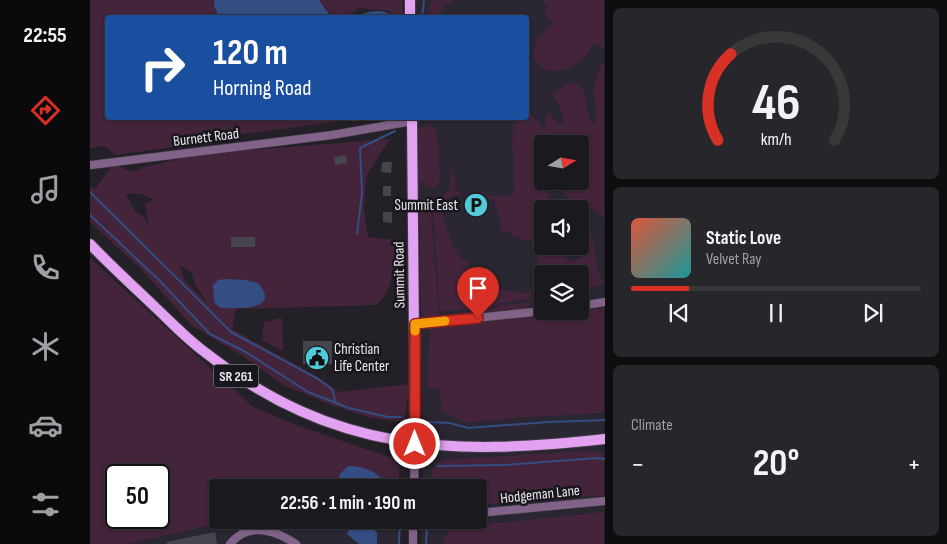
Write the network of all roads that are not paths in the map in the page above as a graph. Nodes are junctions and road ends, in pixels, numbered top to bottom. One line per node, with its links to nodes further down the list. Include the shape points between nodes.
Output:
1 (410, 0): 2 (main road)
2 (410, 15)
3 (407, 120): 5 (street, Burnett Road, via 332,135)
4 (412, 120): 10 (main road, Summit Road)
5 (91, 165)
6 (90, 244): 12 (main road, SR 261, via 204,352 271,397 331,424)
7 (604, 302): 8 (street)
8 (589, 304)
9 (534, 312): 10 (street)
10 (415, 324): 12 (main road, Summit Road)
11 (604, 439): 12 (main road, SR 261, via 507,448)
12 (415, 444): 13 (street, Summit Road)
13 (414, 479)
14 (604, 501): 15 (street, Hodgeman Lane)
15 (487, 512)
16 (413, 529): 19 (street)
17 (230, 544): 18 (street, via 250,531 263,530 276,532)
18 (296, 544)
19 (413, 544)

